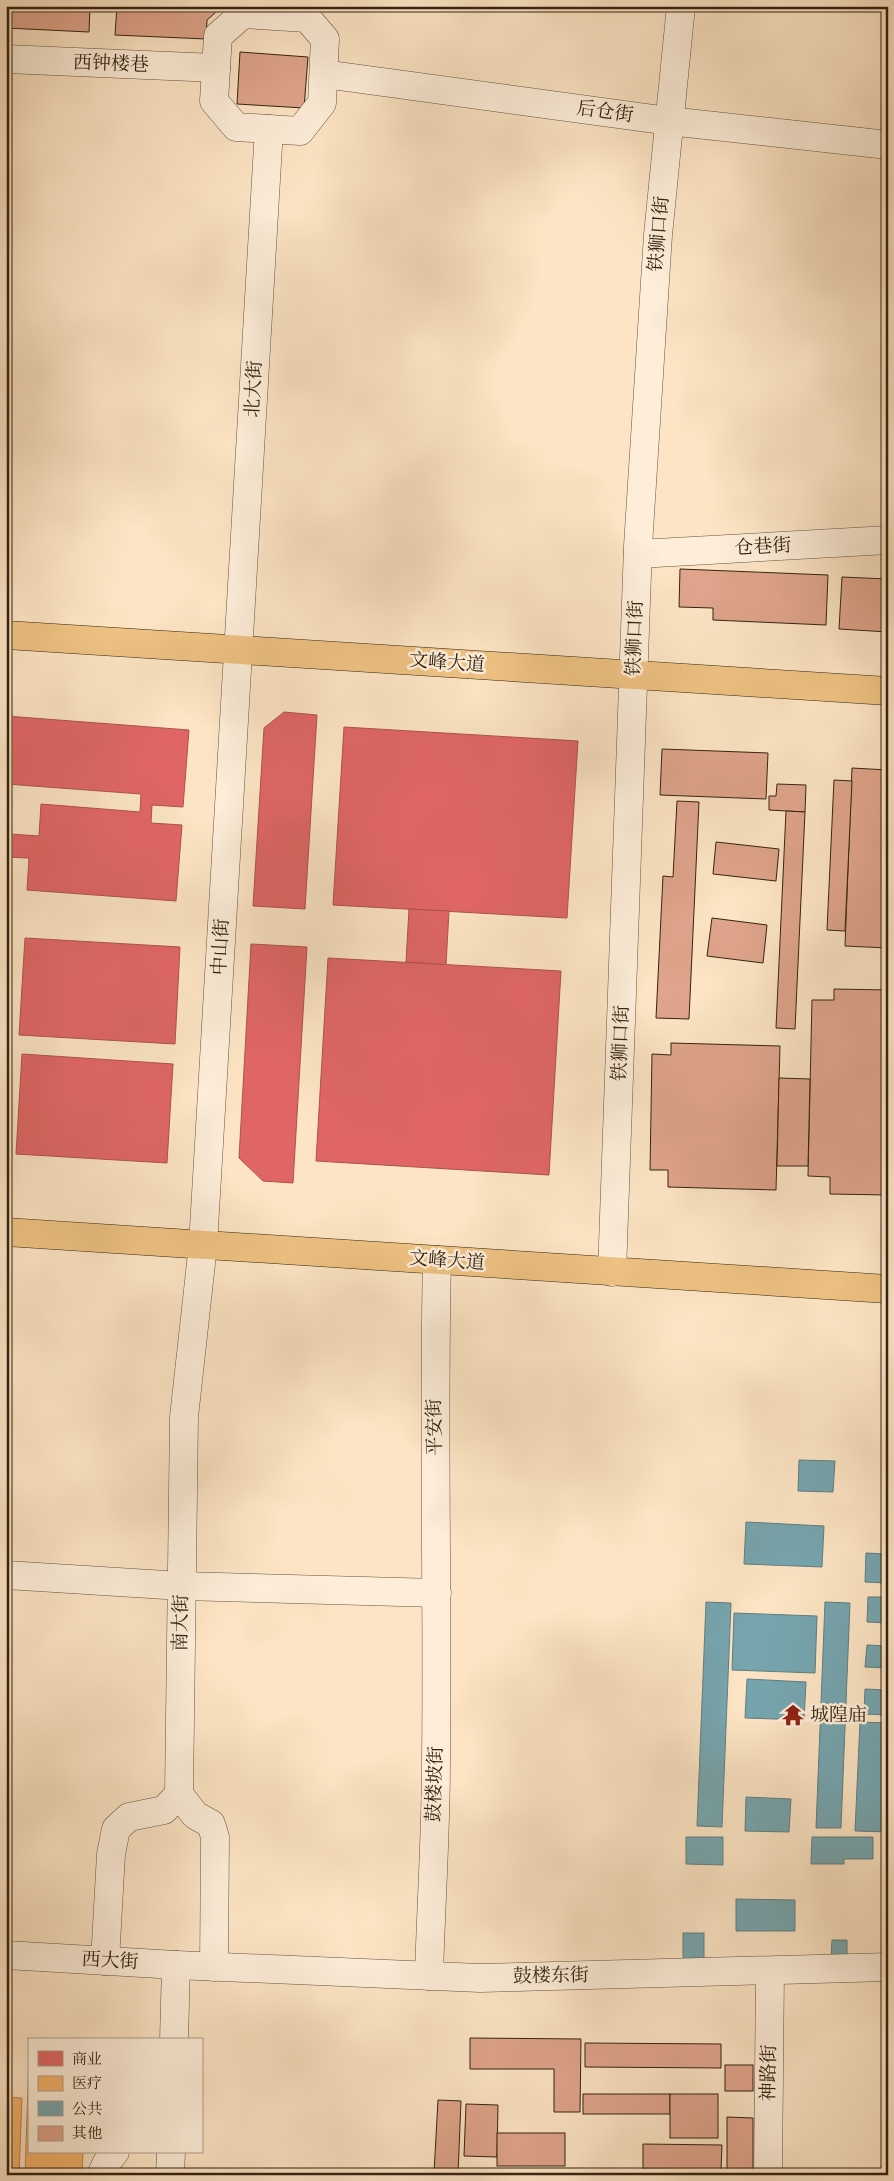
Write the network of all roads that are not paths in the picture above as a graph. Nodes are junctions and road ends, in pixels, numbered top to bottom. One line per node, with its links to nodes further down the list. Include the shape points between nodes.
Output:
1 (681, 6): 6 (street, 铁狮口街)
2 (277, 11): 4 (street, via 243,14 218,36); 5 (street, via 307,18 326,38)
3 (6, 59): 4 (street, 西钟楼巷)
4 (216, 68): 7 (street, via 214,101 236,127)
5 (324, 74): 6 (street, 后仓街); 7 (street, via 322,103 300,131)
6 (669, 121): 8 (street, 后仓街); 10 (street, 铁狮口街, via 658,235)
7 (270, 129): 12 (street, 北大街)
8 (888, 145)
9 (888, 540): 10 (street, 仓巷街)
10 (638, 554): 13 (street, 铁狮口街)
11 (6, 634): 12 (main road, 文峰大道)
12 (238, 650): 13 (main road, 文峰大道); 16 (street, 中山街)
13 (634, 675): 14 (main road, 文峰大道); 18 (street, 铁狮口街)
14 (888, 691)
15 (6, 1232): 16 (main road, 文峰大道)
16 (203, 1245): 17 (main road, 文峰大道); 21 (street, 南大街, via 184,1417)
17 (437, 1260): 18 (main road, 文峰大道); 22 (street, 平安街, via 434,1396)
18 (612, 1272): 19 (main road, 文峰大道)
19 (888, 1290)
20 (6, 1574): 21 (street)
21 (182, 1586): 22 (street); 23 (street, 南大街)
22 (437, 1593): 30 (street, 鼓楼坡街, via 436,1762)
23 (179, 1794): 25 (street, via 164,1810 129,1817 116,1829 111,1854); 27 (street, via 195,1815 211,1824 215,1837)
24 (6, 1955): 25 (street, 西大街)
25 (105, 1961): 26 (street, 西大街)
26 (176, 1965): 27 (street, 西大街); 31 (street)
27 (214, 1967): 30 (street, 鼓楼东街)
28 (888, 1967): 29 (street, 鼓楼东街)
29 (770, 1971): 30 (street, 鼓楼东街, via 480,1978); 36 (street, 神路街)
30 (429, 1976)
31 (174, 2038)
32 (113, 2154): 34 (street)
33 (171, 2154): 35 (street)
34 (100, 2175)
35 (170, 2175)
36 (768, 2175)

